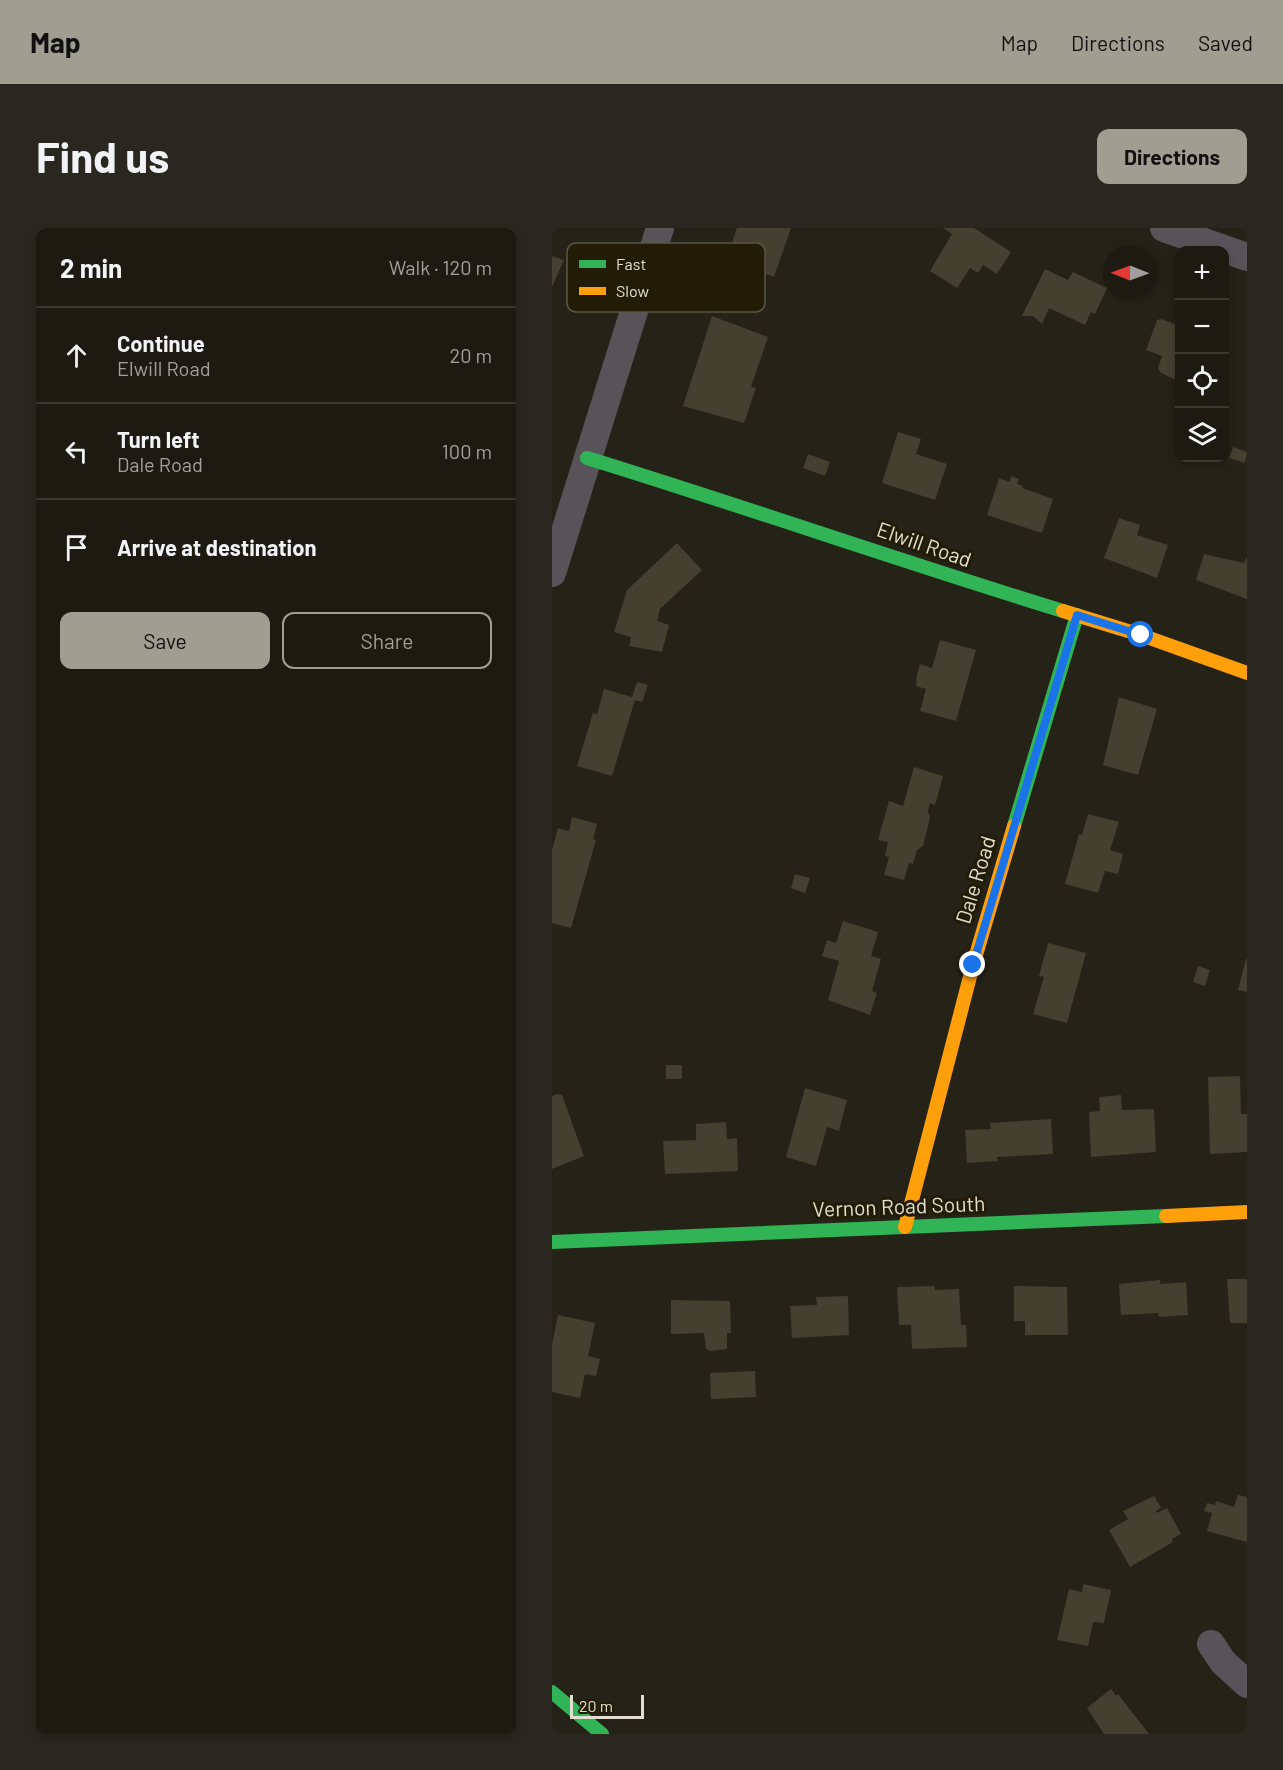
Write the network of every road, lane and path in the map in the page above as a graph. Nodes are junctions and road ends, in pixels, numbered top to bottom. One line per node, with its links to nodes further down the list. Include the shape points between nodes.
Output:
1 (660, 228): 3 (street)
2 (1164, 228): 4 (street)
3 (655, 243)
4 (1247, 257)
5 (633, 312): 6 (street)
6 (587, 458): 7 (street); 8 (street, Elwill Road)
7 (552, 573)
8 (1077, 615): 9 (street, Elwill Road); 11 (street, Dale Road, via 973,965)
9 (1247, 673)
10 (1247, 1212): 11 (street, Vernon Road South)
11 (905, 1227): 12 (street, Vernon Road South)
12 (552, 1242)
13 (1211, 1644): 14 (street, via 1223,1662)
14 (1247, 1684)
15 (552, 1692): 16 (street)
16 (602, 1734)

